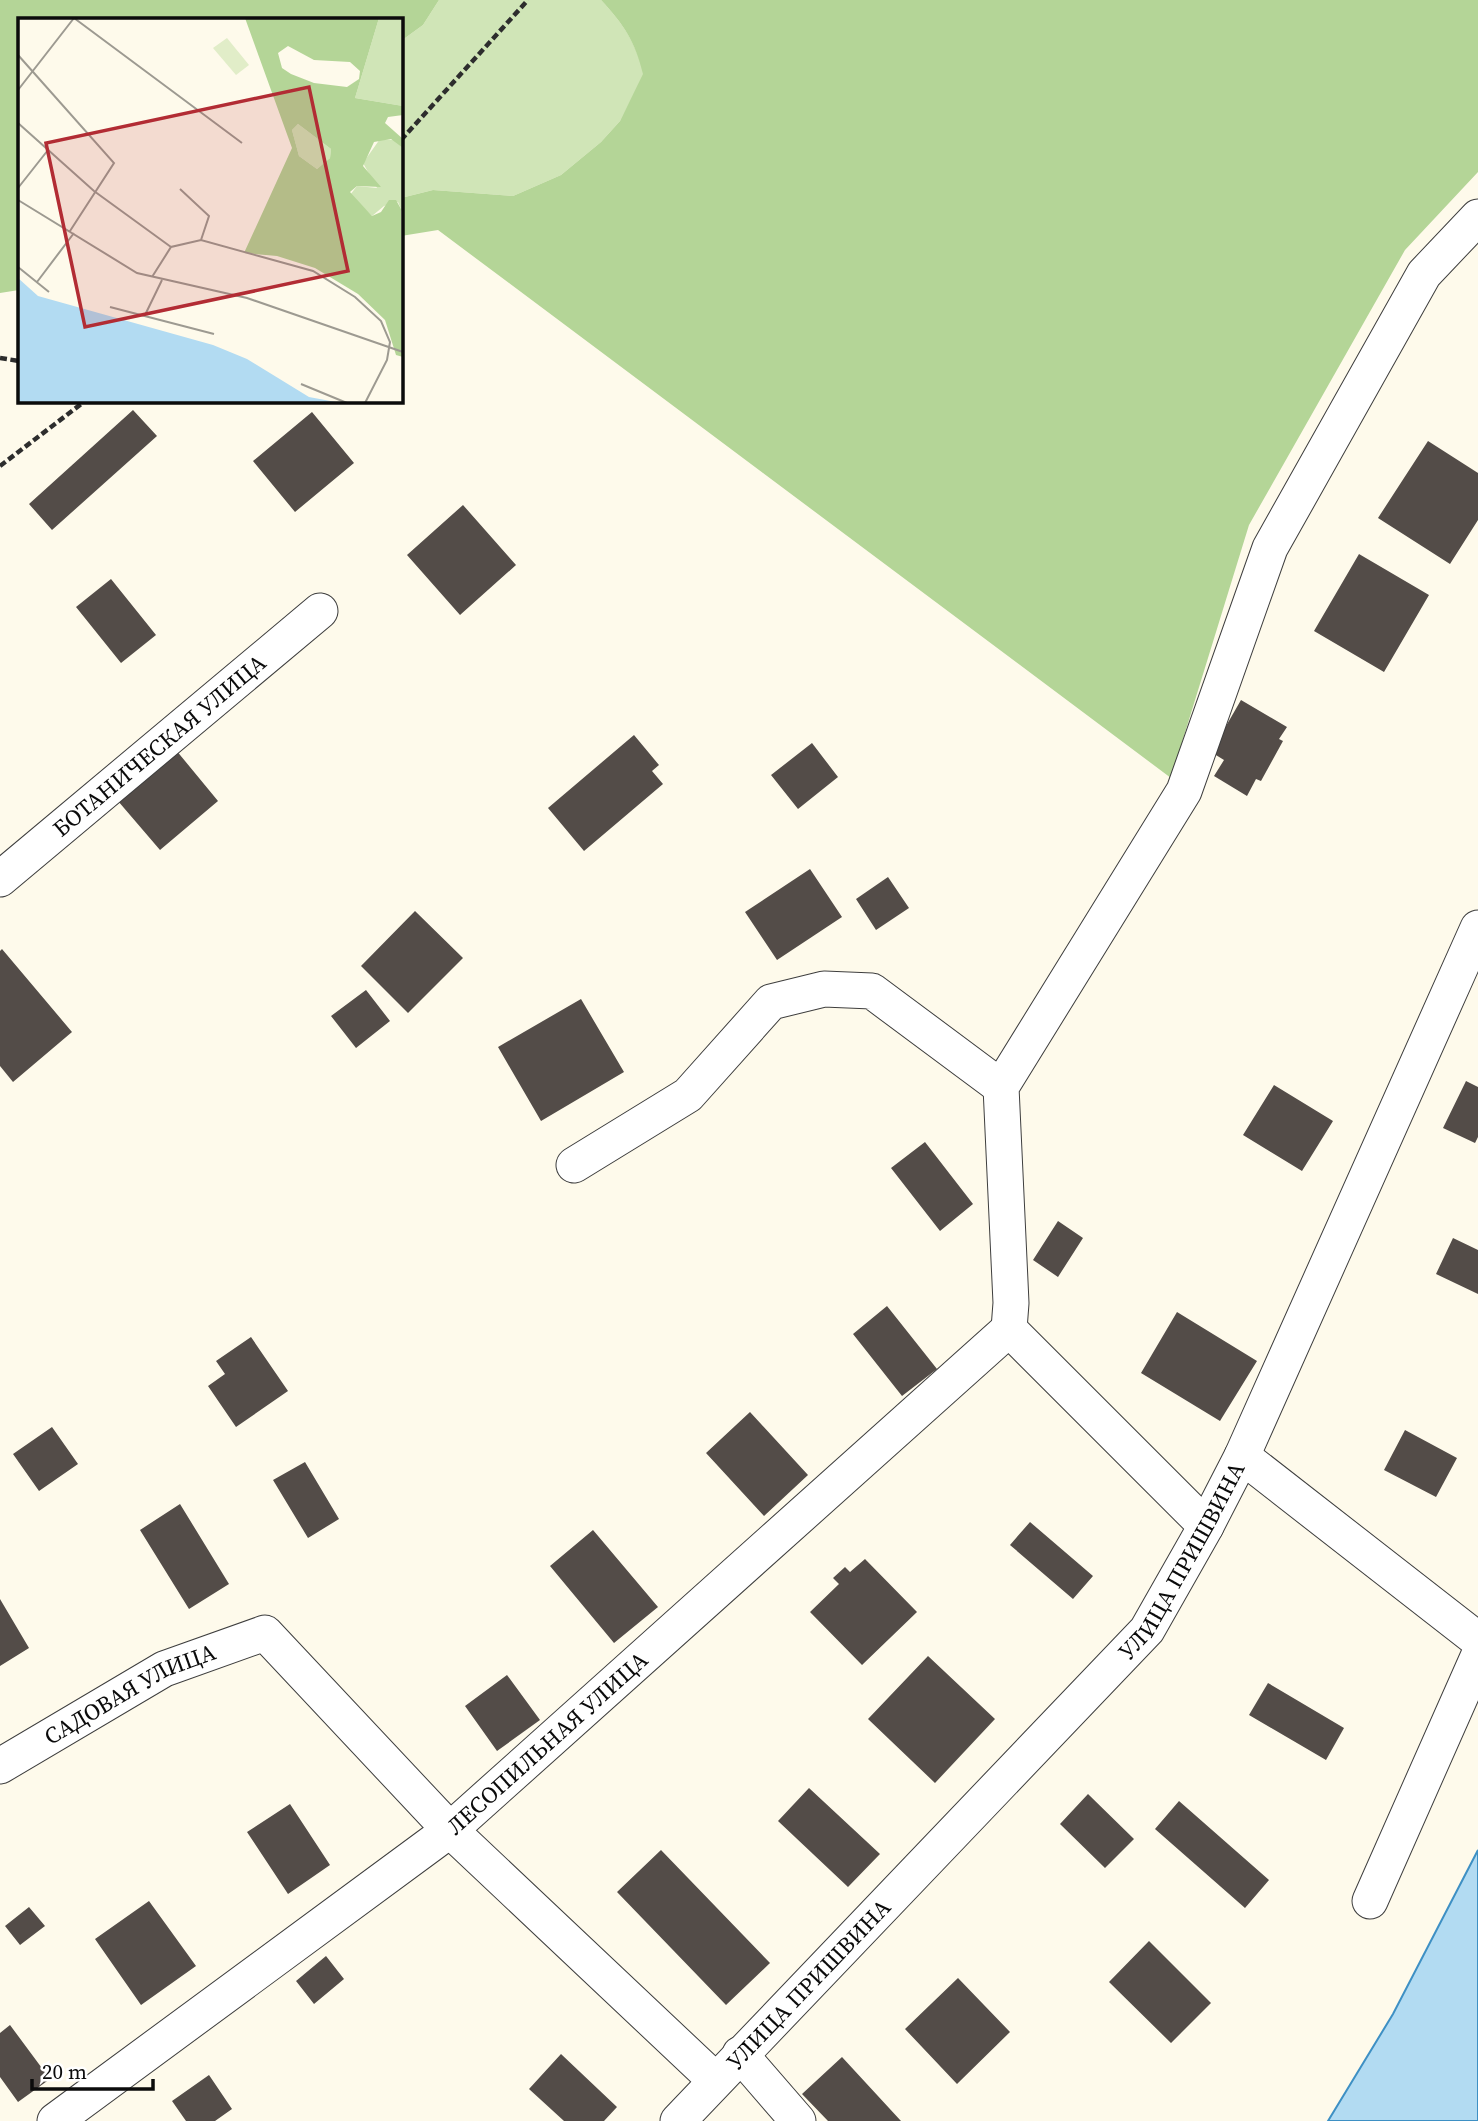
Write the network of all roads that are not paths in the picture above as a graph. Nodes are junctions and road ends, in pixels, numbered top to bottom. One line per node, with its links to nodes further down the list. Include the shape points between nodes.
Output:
1 (1478, 217): 5 (street, via 1424,274 1270,548 1184,791)
2 (320, 611): 3 (street, БОТАНИЧЕСКАЯ УЛИЦА)
3 (0, 879)
4 (1478, 928): 8 (street, УЛИЦА ПРИШВИНА)
5 (1001, 1087): 6 (street, via 872,991 824,989 771,1002 688,1095); 7 (street)
6 (574, 1166)
7 (1009, 1329): 9 (street); 13 (street, ЛЕСОПИЛЬНАЯ УЛИЦА)
8 (1241, 1456): 9 (street, УЛИЦА ПРИШВИНА); 10 (street)
9 (1206, 1526): 15 (street, УЛИЦА ПРИШВИНА, via 1147,1630)
10 (1478, 1640)
11 (1478, 1657): 14 (street)
12 (0, 1766): 13 (street, САДОВАЯ УЛИЦА, via 164,1669 265,1633)
13 (450, 1830): 16 (street); 17 (street, ЛЕСОПИЛЬНАЯ УЛИЦА)
14 (1370, 1901)
15 (740, 2054): 16 (street, УЛИЦА ПРИШВИНА); 19 (street)
16 (716, 2080): 18 (street, УЛИЦА ПРИШВИНА)
17 (55, 2121)
18 (678, 2121)
19 (798, 2121)

